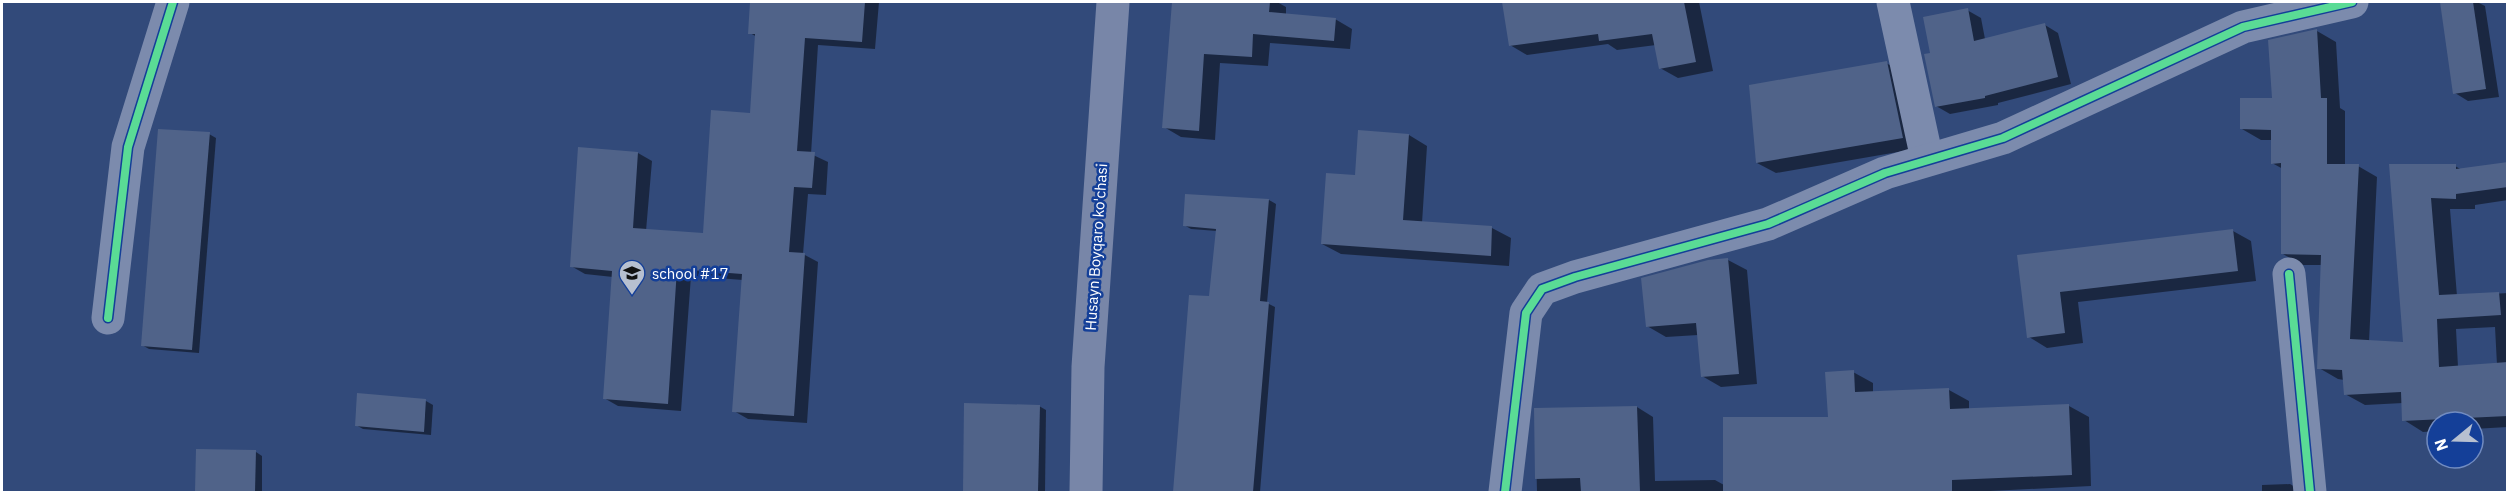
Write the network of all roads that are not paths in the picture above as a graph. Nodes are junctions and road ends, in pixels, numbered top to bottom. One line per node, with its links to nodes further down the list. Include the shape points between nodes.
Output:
1 (173, 2): 7 (street, via 128,147)
2 (1113, 2): 8 (main road, Husayn Boyqaro ko'chasi, via 1088,367)
3 (1893, 2): 5 (street)
4 (2352, 2): 5 (street, via 2243,27 2003,138)
5 (1927, 159): 9 (street, via 1768,224 1542,289 1526,313)
6 (2289, 274): 10 (street)
7 (108, 318)
8 (1086, 492)
9 (1505, 492)
10 (2310, 492)

